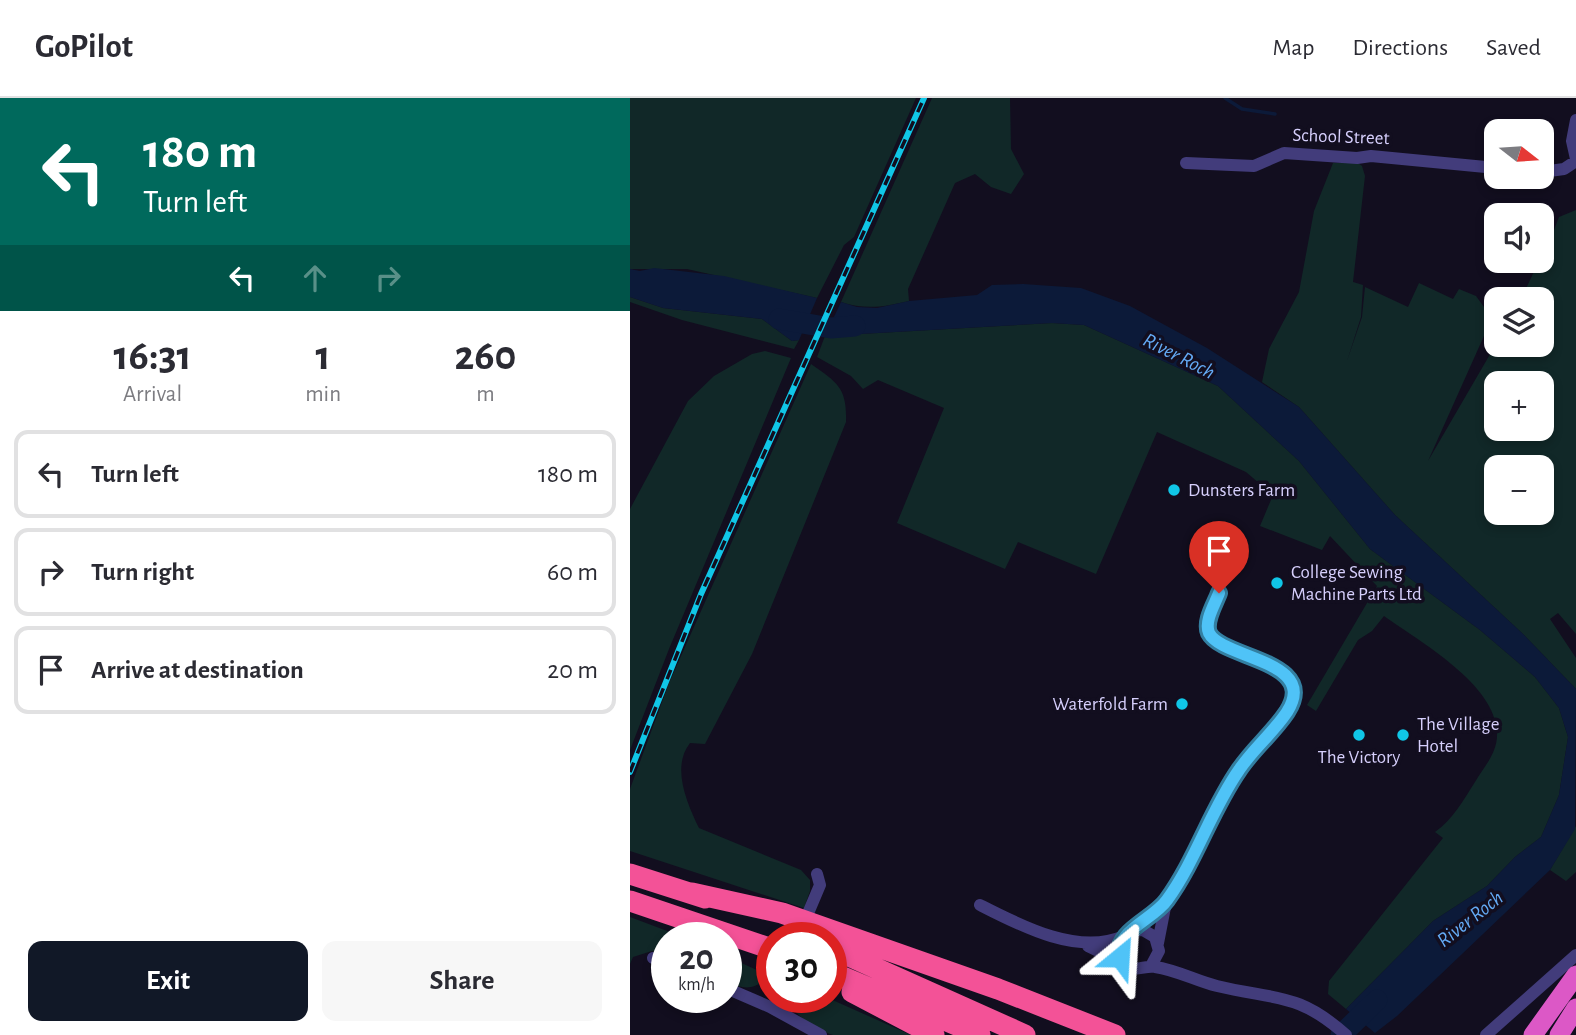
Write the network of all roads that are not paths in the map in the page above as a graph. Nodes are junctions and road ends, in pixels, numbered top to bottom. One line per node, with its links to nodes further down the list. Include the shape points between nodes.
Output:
1 (1576, 120): 2 (street, via 1572,141)
2 (1576, 160): 5 (street)
3 (1186, 163): 4 (street, School Street, via 1254,166 1284,153)
4 (1484, 167)
5 (1554, 170)
6 (1219, 593): 11 (street, via 1208,622 1210,634 1219,643 1280,670 1290,684 1292,699 1288,711 1239,770)
7 (630, 874): 9 (highway)
8 (817, 874): 13 (street, via 820,885)
9 (692, 893): 14 (highway); 34 (highway, via 782,913)
10 (630, 901): 18 (highway)
11 (1166, 902): 15 (street); 19 (street)
12 (980, 905): 17 (street, via 1031,929)
13 (809, 911)
14 (767, 922)
15 (1136, 929): 16 (street); 19 (street, via 1149,932)
16 (1124, 936): 17 (street, via 1101,944); 22 (street, via 1118,951)
17 (1081, 943): 22 (street)
18 (756, 944)
19 (1158, 944): 23 (street); 24 (street)
20 (847, 954): 33 (highway)
21 (1576, 955): 36 (street)
22 (1123, 963): 23 (street, via 1138,970)
23 (1151, 966): 24 (street)
24 (1182, 973): 35 (street, via 1215,986 1301,1003)
25 (1576, 975): 37 (highway)
26 (847, 979): 32 (highway)
27 (847, 989): 31 (highway)
28 (1576, 1008): 38 (highway)
29 (788, 1013): 30 (street)
30 (821, 1035)
31 (934, 1035)
32 (980, 1035)
33 (1025, 1035)
34 (1115, 1035)
35 (1346, 1035)
36 (1486, 1035)
37 (1533, 1035)
38 (1559, 1035)

